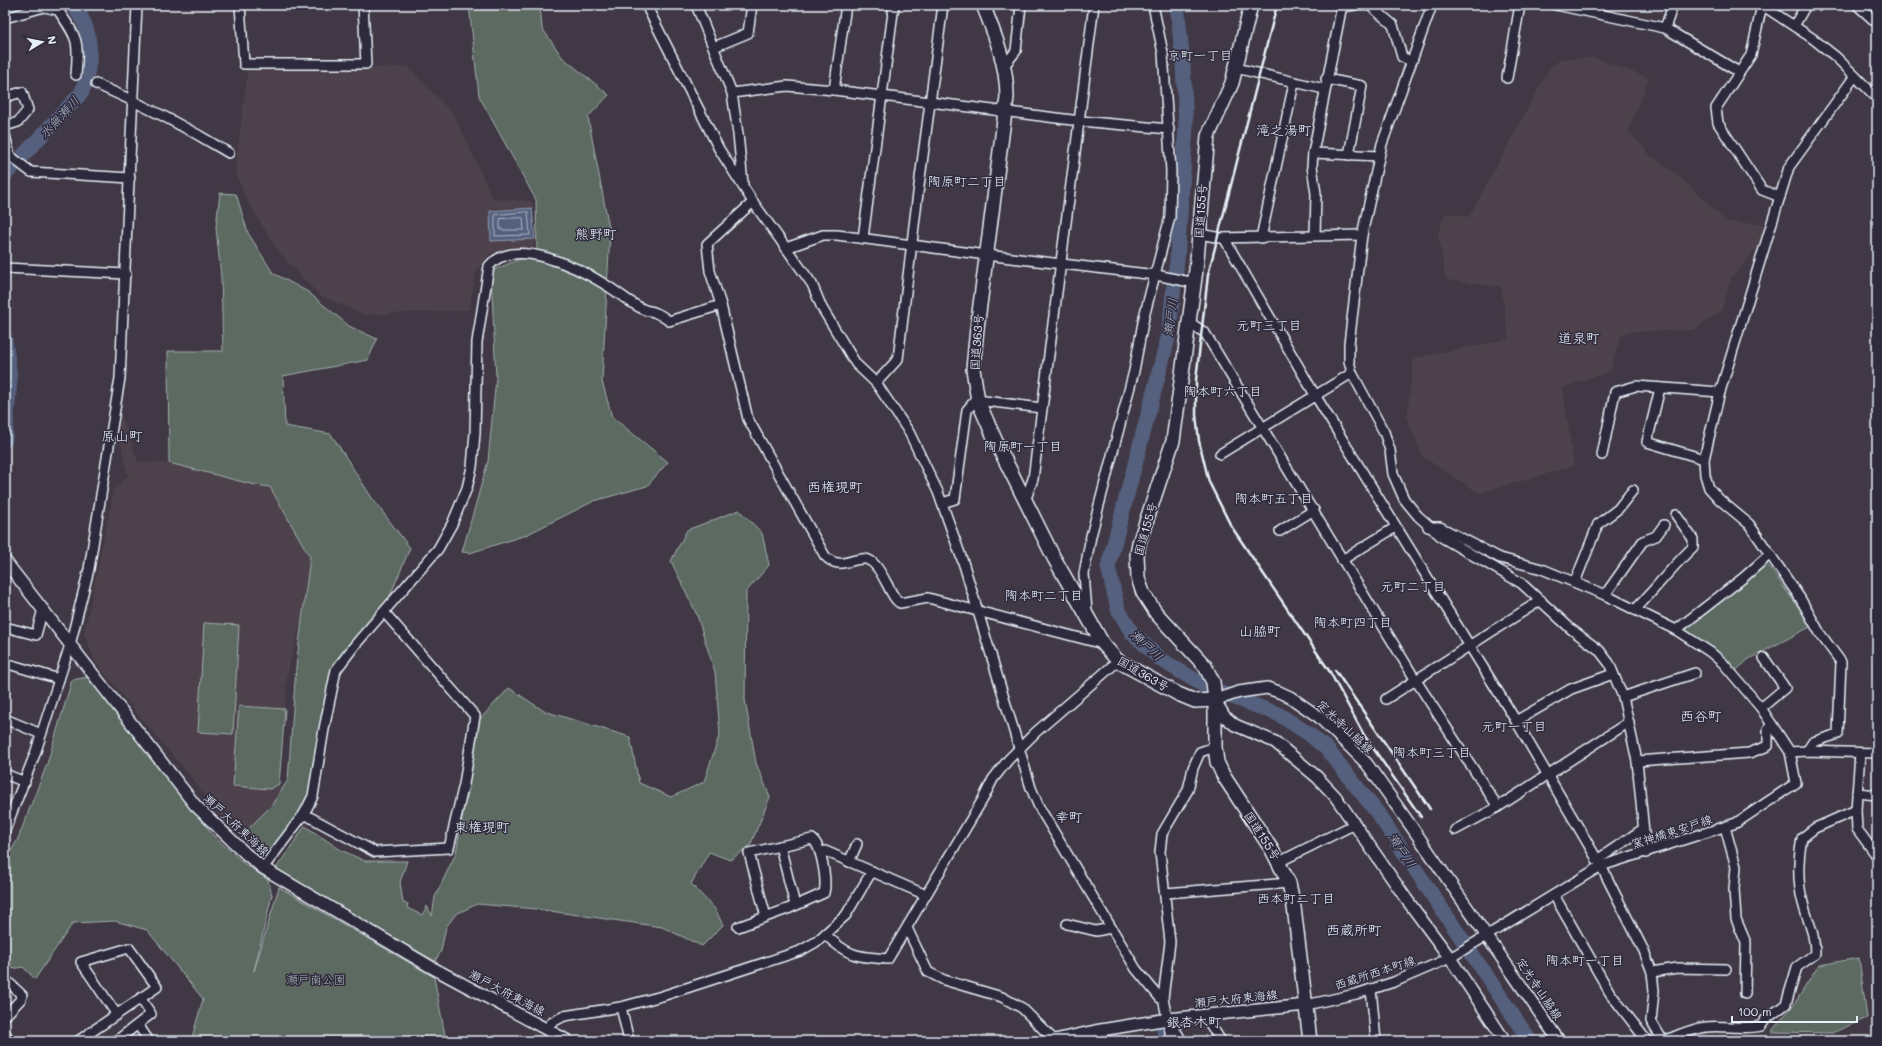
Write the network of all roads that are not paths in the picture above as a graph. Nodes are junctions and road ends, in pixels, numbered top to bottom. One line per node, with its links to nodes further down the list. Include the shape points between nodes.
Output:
1 (137, 5): 48 (street)
2 (240, 5): 3 (street, via 244,64 366,64)
3 (363, 5)
4 (646, 5): 61 (street, via 716,143)
5 (696, 5): 31 (street)
6 (752, 5): 31 (street, via 748,33)
7 (846, 5): 43 (street)
8 (894, 5): 45 (street)
9 (943, 5): 49 (street)
10 (983, 5): 33 (highway, 国道363号, via 1000,48)
11 (1021, 5): 33 (street, via 1016,51)
12 (1094, 5): 51 (street)
13 (1153, 5): 53 (street, via 1163,52)
14 (1251, 5): 34 (highway, 国道155号)
15 (1355, 5): 25 (street)
16 (1366, 5): 26 (street)
17 (1385, 5): 26 (street)
18 (1432, 5): 32 (street)
19 (1520, 5): 38 (street)
20 (1556, 5): 30 (street)
21 (1673, 5): 30 (street)
22 (1762, 5): 29 (street); 35 (street, via 1751,55)
23 (1806, 5): 29 (street)
24 (1857, 5): 28 (street)
25 (1342, 6): 39 (street)
26 (1379, 13): 32 (street, via 1393,25 1402,57)
27 (5, 18): 36 (street, via 44,7 58,10 74,34 78,47)
28 (1877, 23)
29 (1794, 26): 37 (street, via 1836,57)
30 (1665, 28): 35 (street)
31 (714, 47): 44 (street)
32 (1411, 61): 58 (street)
33 (1004, 66): 50 (highway, 国道363号, via 1007,85)
34 (1236, 68): 40 (street); 64 (highway, 国道155号, via 1232,83 1208,136)
35 (1739, 72): 62 (street, via 1716,108 1718,123 1762,190)
36 (76, 75)
37 (1855, 76): 47 (street); 62 (street, via 1789,167)
38 (1507, 78)
39 (1326, 79): 42 (street); 57 (street, via 1362,86)
40 (1294, 83): 42 (street); 69 (street)
41 (96, 84): 48 (street)
42 (1324, 89): 56 (street)
43 (834, 90): 44 (street, via 787,86); 45 (street)
44 (732, 93): 61 (street)
45 (883, 95): 49 (street); 67 (street)
46 (5, 97): 52 (street, via 22,92 28,110 18,122)
47 (1877, 98)
48 (133, 100): 55 (street, via 192,130); 60 (street)
49 (930, 102): 50 (street); 70 (street)
50 (1005, 111): 51 (street); 72 (highway, 国道363号)
51 (1080, 121): 53 (street); 73 (street)
52 (5, 126)
53 (1168, 130): 76 (street, via 1170,218)
54 (5, 135): 59 (street)
55 (229, 153)
56 (1313, 153): 57 (street); 65 (street)
57 (1349, 155): 58 (street)
58 (1379, 156): 66 (street)
59 (10, 157): 60 (street, via 31,172)
60 (130, 178): 75 (street)
61 (743, 187): 63 (street)
62 (1780, 196): 83 (street)
63 (753, 202): 71 (street); 78 (street, via 707,244 710,271)
64 (1200, 231): 68 (street, via 1205,235); 77 (highway, 国道155号)
65 (1315, 235): 66 (street); 69 (street)
66 (1362, 235): 80 (street, via 1349,344)
67 (863, 238): 70 (street); 71 (street, via 824,235)
68 (1224, 238): 69 (street); 84 (street)
69 (1261, 238)
70 (911, 245): 72 (street); 81 (street, via 898,359)
71 (786, 248): 81 (street, via 812,284 822,308 856,364)
72 (986, 255): 73 (street); 85 (highway, 国道363号, via 974,369)
73 (1060, 263): 76 (street); 86 (street)
74 (5, 268): 75 (street)
75 (126, 274): 114 (street, via 117,402 88,569)
76 (1159, 275): 77 (street); 110 (street, via 1144,318 1132,378 1091,536 1084,574)
77 (1191, 282): 79 (highway, 国道155号)
78 (721, 305): 108 (street, via 669,321 656,312 645,310 605,284 558,262 525,253 511,254 494,260 489,266 480,314 475,433 467,488 438,549); 109 (street, via 748,420 825,556 830,561 841,564 860,559 870,561 877,567 896,601 900,603 928,598)
79 (1189, 322): 87 (street, via 1205,333); 125 (highway, 国道155号, via 1173,441 1139,543 1136,567 1143,593 1153,608 1205,666 1213,682)
80 (1352, 373): 84 (street); 98 (street, via 1384,432 1390,450 1393,474 1404,499)
81 (876, 383): 93 (street, via 909,432)
82 (1660, 388): 83 (street); 89 (street, via 1636,386 1615,392); 90 (street, via 1647,442)
83 (1720, 392): 90 (street)
84 (1315, 395): 87 (street); 97 (street)
85 (978, 401): 86 (street); 92 (highway, 国道363号); 93 (street, via 972,403 967,410 955,499)
86 (1042, 408): 92 (street, via 1033,479)
87 (1261, 428): 88 (street); 94 (street)
88 (1220, 454)
89 (1602, 455)
90 (1704, 459): 100 (street, via 1704,475 1709,488 1749,524)
91 (1633, 490): 103 (street, via 1618,509 1598,524)
92 (1025, 501): 110 (highway, 国道363号)
93 (942, 503): 109 (street)
94 (1314, 510): 99 (street); 101 (street)
95 (1676, 515): 107 (street, via 1693,539 1693,547)
96 (1664, 526): 104 (street, via 1656,536 1643,541)
97 (1396, 527): 101 (street); 115 (street)
98 (1428, 527): 103 (street, via 1440,527 1500,558 1542,569); 105 (street, via 1521,583)
99 (1280, 531)
100 (1770, 554): 112 (street); 134 (street, via 1841,662 1838,734 1813,742)
101 (1342, 560): 122 (street)
102 (7, 564): 106 (main road, 瀬戸大府東海線)
103 (1575, 582): 104 (street)
104 (1605, 595): 107 (street)
105 (1541, 600): 115 (street); 120 (street, via 1571,629 1599,650 1609,663)
106 (43, 609): 111 (street, via 36,635); 114 (main road, 瀬戸大府東海線)
107 (1635, 610): 112 (street)
108 (384, 612): 146 (street, via 336,670 313,796); 146 (street, via 475,716 464,784 449,848 375,852)
109 (979, 612): 113 (street); 133 (street)
110 (1087, 618): 113 (highway, 国道363号)
111 (5, 627)
112 (1676, 630): 126 (street, via 1723,663)
113 (1103, 644): 117 (highway, 国道363号)
114 (70, 645): 121 (street); 161 (main road, 瀬戸大府東海線, via 195,805)
115 (1469, 646): 122 (street); 128 (street)
116 (1764, 658): 126 (street, via 1785,688)
117 (1118, 661): 125 (highway, 国道363号, via 1195,701); 133 (street)
118 (5, 663): 121 (street)
119 (1696, 673): 123 (street)
120 (1613, 674): 123 (street); 128 (street, via 1571,689)
121 (59, 678): 131 (street)
122 (1415, 679): 124 (street); 144 (street)
123 (1623, 697): 129 (street)
124 (1386, 699)
125 (1216, 700): 132 (highway, 国道155号); 148 (main road, via 1224,716 1235,725 1275,742 1317,777 1335,796); 174 (main road, 定光寺山脇線, via 1239,692 1268,688 1290,697 1319,717 1367,764 1438,864)
126 (1761, 708): 130 (street)
127 (5, 719): 131 (street)
128 (1516, 721): 140 (street)
129 (1629, 722): 138 (street); 140 (street)
130 (1772, 725): 135 (street); 138 (street, via 1768,729 1768,746 1749,754)
131 (41, 734): 141 (street)
132 (1215, 747): 159 (highway, 国道155号, via 1217,762 1223,776); 164 (street, via 1200,752 1188,790 1162,834 1160,852)
133 (1020, 749): 165 (street, via 993,779); 172 (street, via 1039,806)
134 (1807, 751): 135 (street); 136 (street)
135 (1790, 752): 149 (street, 窯神橋東安戸線, via 1796,784 1736,823)
136 (1860, 753): 137 (street); 142 (street)
137 (1877, 753)
138 (1637, 761): 150 (street)
139 (5, 774): 141 (street)
140 (1547, 775): 144 (street); 160 (street)
141 (25, 782): 147 (street)
142 (1857, 793): 143 (street); 145 (street)
143 (1877, 795)
144 (1498, 807): 152 (street)
145 (1856, 810): 157 (street, via 1856,829); 207 (street, via 1816,828 1802,838 1799,882 1802,903 1815,939 1815,954 1797,967 1786,1004 1761,1026 1745,1029 1706,1027)
146 (304, 814): 161 (street)
147 (8, 818): 151 (street)
148 (1355, 824): 159 (street); 175 (main road, via 1407,900)
149 (1725, 827): 156 (street, 窯神橋東安戸線); 180 (street, via 1736,867 1736,919 1746,943)
150 (1643, 829): 156 (street); 160 (street)
151 (5, 830)
152 (1455, 830)
153 (857, 844): 158 (street)
154 (780, 846): 155 (street, via 809,838 816,842); 167 (street); 168 (street, via 749,853)
155 (821, 852): 158 (street, via 825,851); 167 (street, via 824,893)
156 (1646, 853): 160 (street, 窯神橋東安戸線)
157 (1877, 856)
158 (849, 862): 162 (street)
159 (1279, 862): 163 (highway, 国道155号)
160 (1599, 863): 166 (street, 窯神橋東安戸線); 177 (street)
161 (264, 868): 190 (main road, 瀬戸大府東海線, via 431,968)
162 (872, 871): 165 (street); 173 (street, via 846,915)
163 (1289, 883): 164 (street); 183 (highway, 国道155号)
164 (1166, 893): 182 (street, via 1170,942)
165 (926, 895): 171 (street)
166 (1554, 895): 174 (street, 窯神橋東安戸線); 206 (street, via 1610,993)
167 (795, 905): 168 (street)
168 (766, 917): 170 (street)
169 (1067, 924): 172 (street, via 1096,931)
170 (738, 927)
171 (907, 928): 173 (street, via 888,959 856,956 839,948); 198 (street, via 928,972 944,980 1002,996 1022,1008)
172 (1111, 928): 182 (street, via 1136,969 1160,998)
173 (825, 934): 184 (street, via 800,952)
174 (1483, 939): 175 (street, 窯神橋東安戸線); 205 (main road, 定光寺山脇線, via 1502,956)
175 (1453, 957): 179 (street, 西蔵所西本町線, via 1406,978); 204 (main road)
176 (1726, 969): 177 (street, via 1677,968)
177 (1652, 972): 207 (street, via 1654,991 1651,1021)
178 (5, 979): 186 (street, via 22,995)
179 (1370, 989): 183 (street, 西蔵所西本町線); 203 (street)
180 (1745, 994)
181 (141, 998): 185 (street); 185 (street, via 157,987 129,948 81,962); 189 (street, via 151,1014)
182 (1163, 998): 188 (street)
183 (1306, 1005): 187 (main road, 瀬戸大府東海線); 202 (highway, 国道155号)
184 (621, 1007): 190 (street, via 564,1016 551,1023); 197 (street)
185 (117, 1015): 193 (street)
186 (5, 1016)
187 (1205, 1016): 188 (main road, 瀬戸大府東海線); 201 (street)
188 (1168, 1019): 198 (main road, 瀬戸大府東海線); 199 (street); 200 (street)
189 (138, 1026): 194 (street); 195 (street)
190 (548, 1030): 196 (main road, 瀬戸大府東海線)
191 (5, 1033): 192 (street)
192 (10, 1041)
193 (78, 1041)
194 (116, 1041)
195 (149, 1041)
196 (568, 1041)
197 (629, 1041)
198 (1053, 1041)
199 (1172, 1041)
200 (1182, 1041)
201 (1221, 1041)
202 (1310, 1041)
203 (1376, 1041)
204 (1506, 1041)
205 (1559, 1041)
206 (1647, 1041)
207 (1664, 1041)

